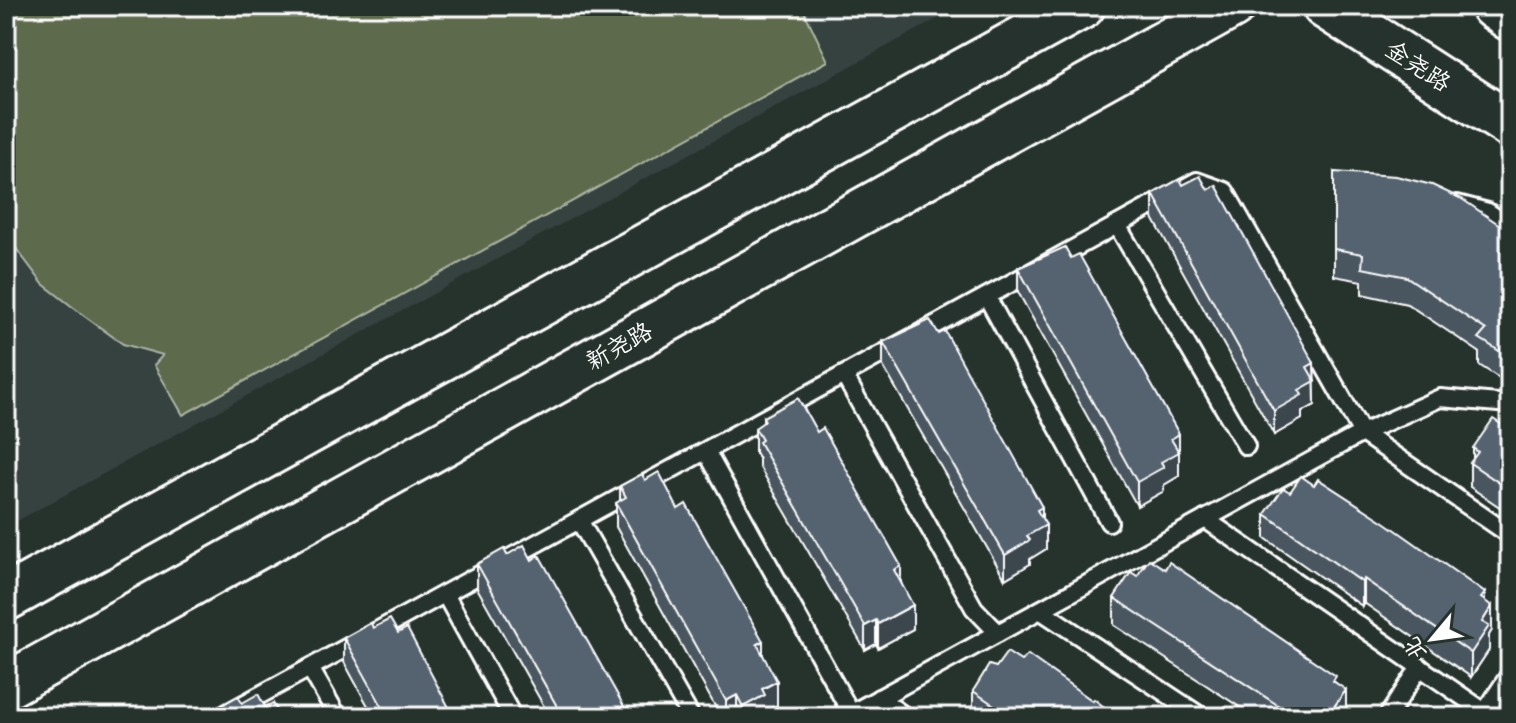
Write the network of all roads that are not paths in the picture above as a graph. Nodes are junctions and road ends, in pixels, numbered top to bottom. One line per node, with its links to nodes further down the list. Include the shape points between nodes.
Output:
1 (1082, 6): 21 (main road)
2 (1232, 6): 27 (main road, 新尧路)
3 (1325, 6): 6 (main road, 金尧路)
4 (1493, 6): 5 (main road)
5 (1510, 18)
6 (1510, 125)
7 (1442, 201): 9 (lane, via 1488,212)
8 (1117, 225): 10 (lane); 13 (lane, via 1197,181 1225,191); 14 (lane)
9 (1510, 227)
10 (987, 297): 11 (lane); 18 (lane)
11 (844, 375): 15 (lane); 23 (lane, via 974,608)
12 (1510, 404): 13 (lane, via 1440,398)
13 (1362, 433): 16 (lane); 19 (lane)
14 (1246, 446)
15 (706, 451): 17 (lane); 30 (lane)
16 (1205, 519): 22 (lane); 24 (lane)
17 (579, 520): 20 (lane); 34 (lane)
18 (1109, 522)
19 (1510, 535)
20 (445, 594): 25 (lane); 33 (lane)
21 (6, 598)
22 (1040, 610): 23 (lane); 36 (lane)
23 (998, 633): 28 (lane)
24 (1420, 667): 29 (lane); 37 (lane)
25 (310, 668): 31 (lane); 32 (lane)
26 (1510, 674): 29 (lane)
27 (6, 686)
28 (879, 698): 30 (lane); 35 (lane)
29 (1489, 714)
30 (848, 715)
31 (220, 717)
32 (338, 717)
33 (513, 717)
34 (691, 717)
35 (906, 717)
36 (1202, 717)
37 (1387, 717)

